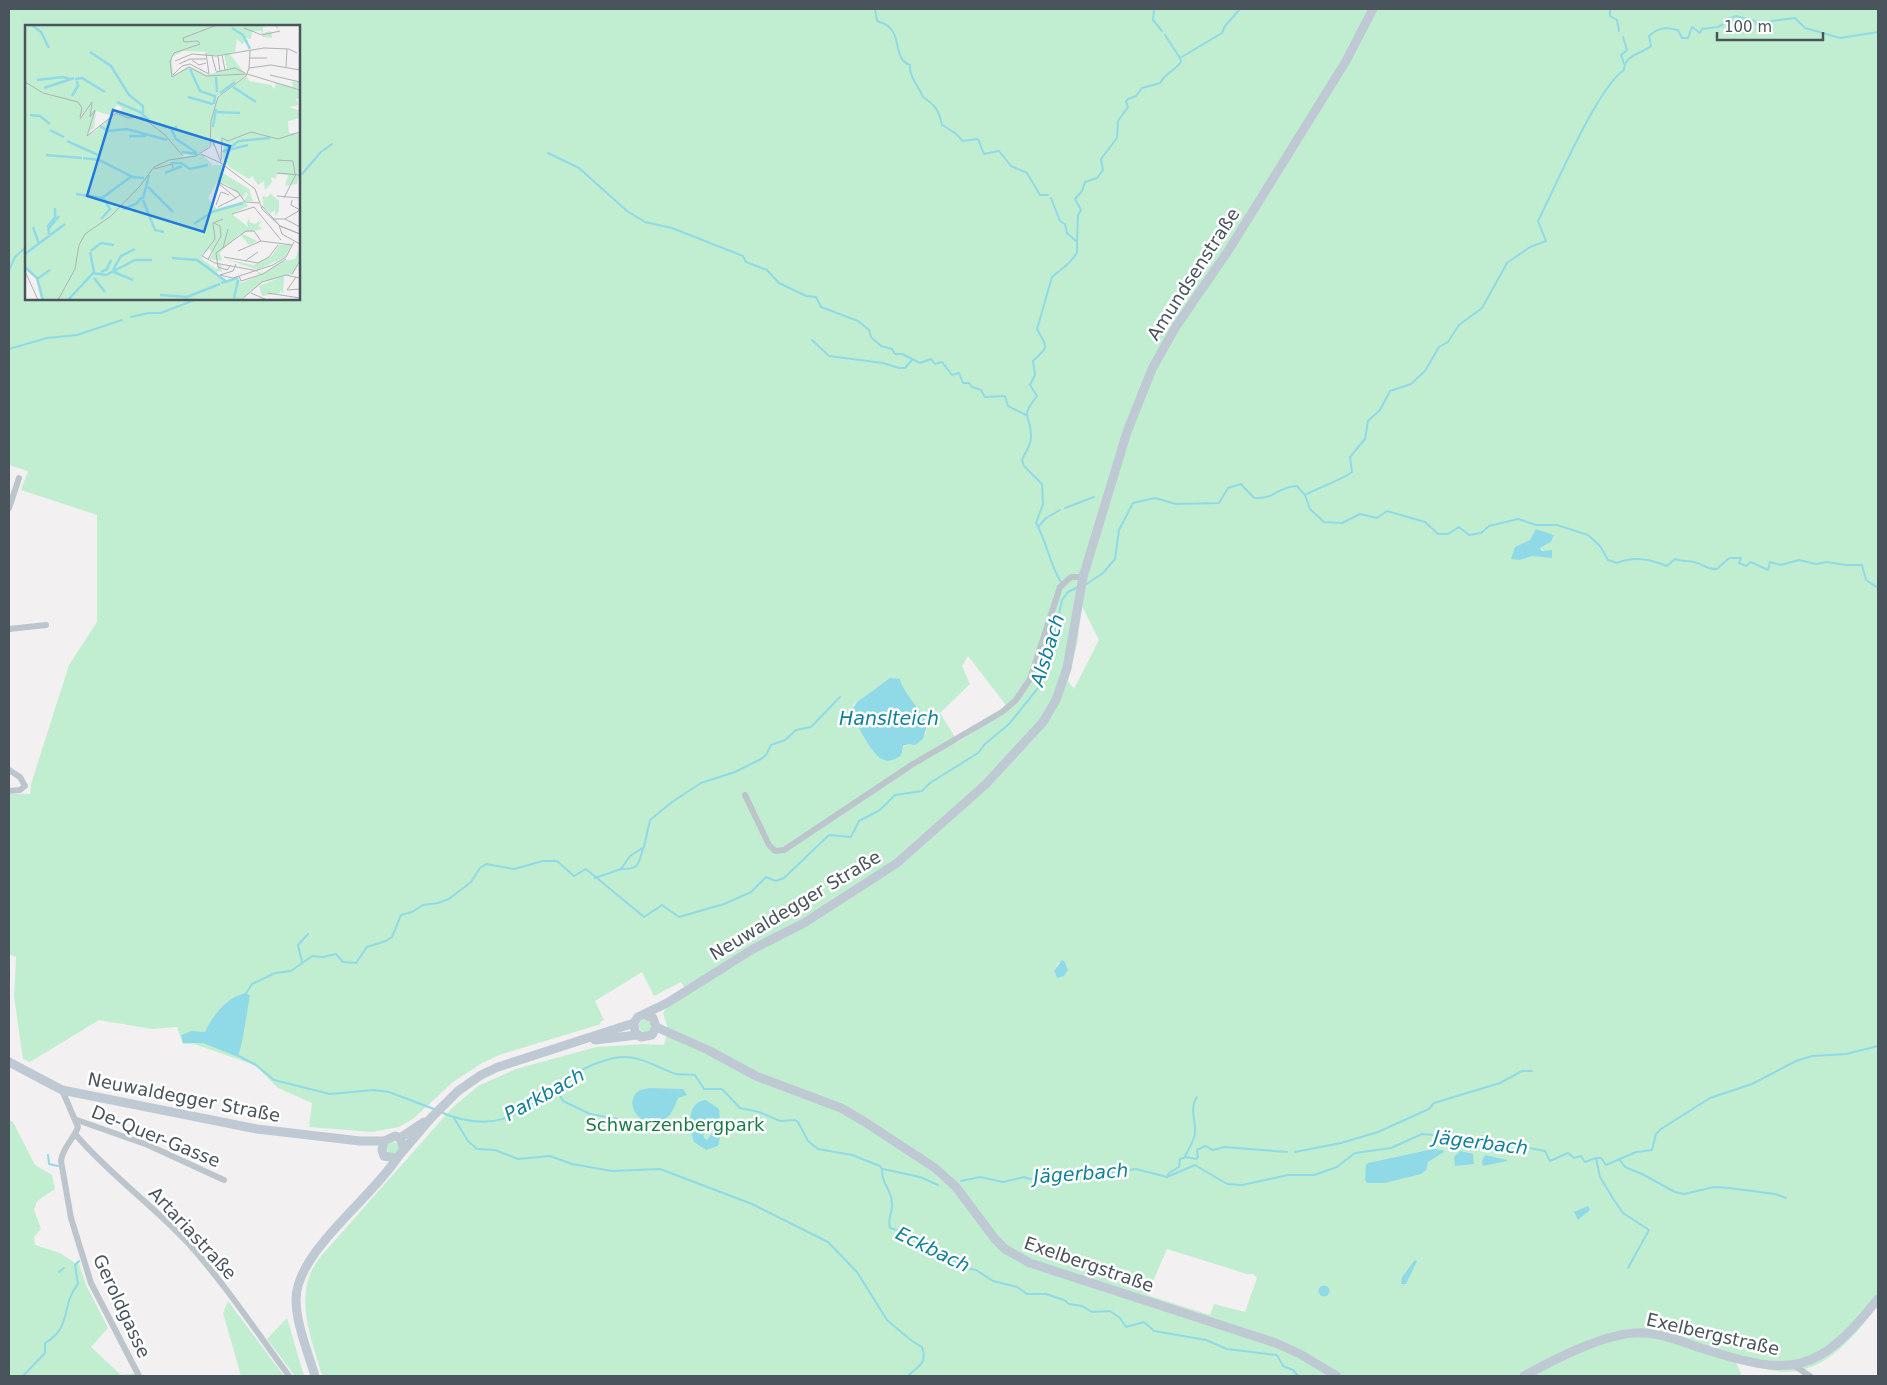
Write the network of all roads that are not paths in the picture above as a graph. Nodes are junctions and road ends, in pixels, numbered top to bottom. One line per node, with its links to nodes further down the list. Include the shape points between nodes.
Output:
1 (1373, 9): 4 (main road, Amundsenstraße, via 1358,42 1230,248 1159,355 1132,416)
2 (19, 478): 3 (street)
3 (9, 508)
4 (1082, 579): 9 (street, via 1075,576 1060,587 1030,679 1008,707 913,764 784,850 775,851 769,845); 10 (main road, Neuwaldegger Straße, via 1067,668 1052,708 1032,737 986,784 884,872 836,904 747,953)
5 (46, 625): 6 (street)
6 (9, 629)
7 (9, 770): 8 (street, via 23,780 23,789)
8 (9, 790)
9 (745, 795)
10 (667, 1003): 11 (main road, Neuwaldegger Straße); 13 (main road, Neuwaldegger Straße)
11 (645, 1014): 12 (main road); 13 (main road)
12 (634, 1022): 14 (main road); 15 (main road)
13 (654, 1027): 14 (main road, via 645,1038); 32 (main road, Exelbergstraße, via 775,1084 841,1108 902,1146 948,1179 994,1239 1012,1254 1030,1263 1276,1343)
14 (637, 1035): 15 (main road)
15 (577, 1043): 18 (main road, via 481,1075 464,1086)
16 (9, 1062): 17 (main road, Neuwaldegger Straße)
17 (62, 1090): 19 (street); 22 (main road, Neuwaldegger Straße, via 257,1129 360,1141)
18 (431, 1118): 21 (main road, Neuwaldegger Straße); 23 (main road)
19 (77, 1120): 20 (street); 25 (street, De-Quer-Gasse, via 148,1145)
20 (76, 1135): 29 (street, Geroldgasse, via 61,1161 80,1254 91,1283); 30 (street, Artariastraße, via 95,1157 159,1212 188,1244 228,1290)
21 (400, 1138): 22 (main road, Neuwaldegger Straße, via 391,1136); 23 (main road)
22 (384, 1149): 24 (main road, Neuwaldegger Straße); 26 (main road, via 385,1166)
23 (404, 1149): 24 (main road)
24 (397, 1158): 26 (main road, via 392,1168)
25 (224, 1180)
26 (372, 1188): 31 (main road, via 313,1256 298,1284 298,1312)
27 (1878, 1299): 28 (main road, Exelbergstraße, via 1831,1350)
28 (1793, 1365): 33 (main road, Exelbergstraße, via 1761,1364 1657,1334 1638,1333 1622,1335 1566,1355); 34 (street)
29 (139, 1376)
30 (289, 1376)
31 (315, 1376)
32 (1337, 1376)
33 (1524, 1376)
34 (1810, 1376)

